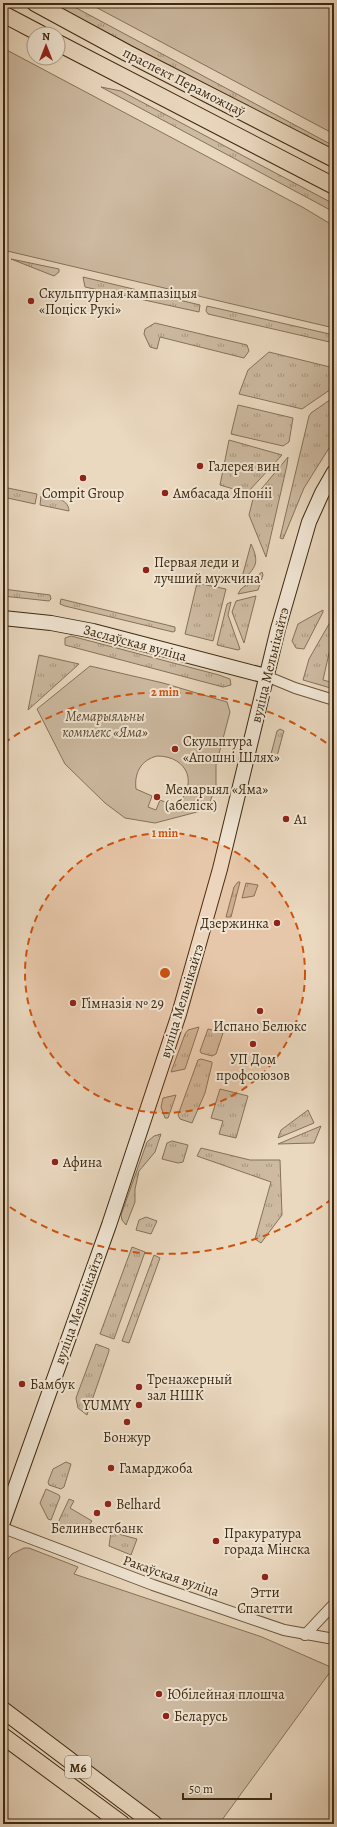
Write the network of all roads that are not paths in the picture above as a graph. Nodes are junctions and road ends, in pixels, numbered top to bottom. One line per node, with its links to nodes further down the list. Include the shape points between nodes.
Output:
1 (35, 3): 5 (main road, праспект Пераможцаў)
2 (3, 14): 3 (main road)
3 (26, 26)
4 (66, 47): 6 (main road, праспект Пераможцаў)
5 (334, 159)
6 (334, 186)
7 (334, 472): 9 (main road, вуліца Мельнікайтэ, via 309,522)
8 (3, 618): 9 (main road, Заслаўская вуліца, via 93,631)
9 (266, 676): 10 (street); 11 (main road, вуліца Мельнікайтэ, via 220,869 180,1014 107,1230)
10 (334, 700)
11 (3, 1522)
12 (3, 1528): 14 (street, Ракаўская вуліца, via 153,1585)
13 (334, 1604): 14 (street)
14 (305, 1635): 15 (street, Ракаўская вуліца)
15 (334, 1639)
16 (3, 1710): 19 (main road, М6)
17 (3, 1736): 18 (main road, М6)
18 (122, 1824)
19 (154, 1824)

